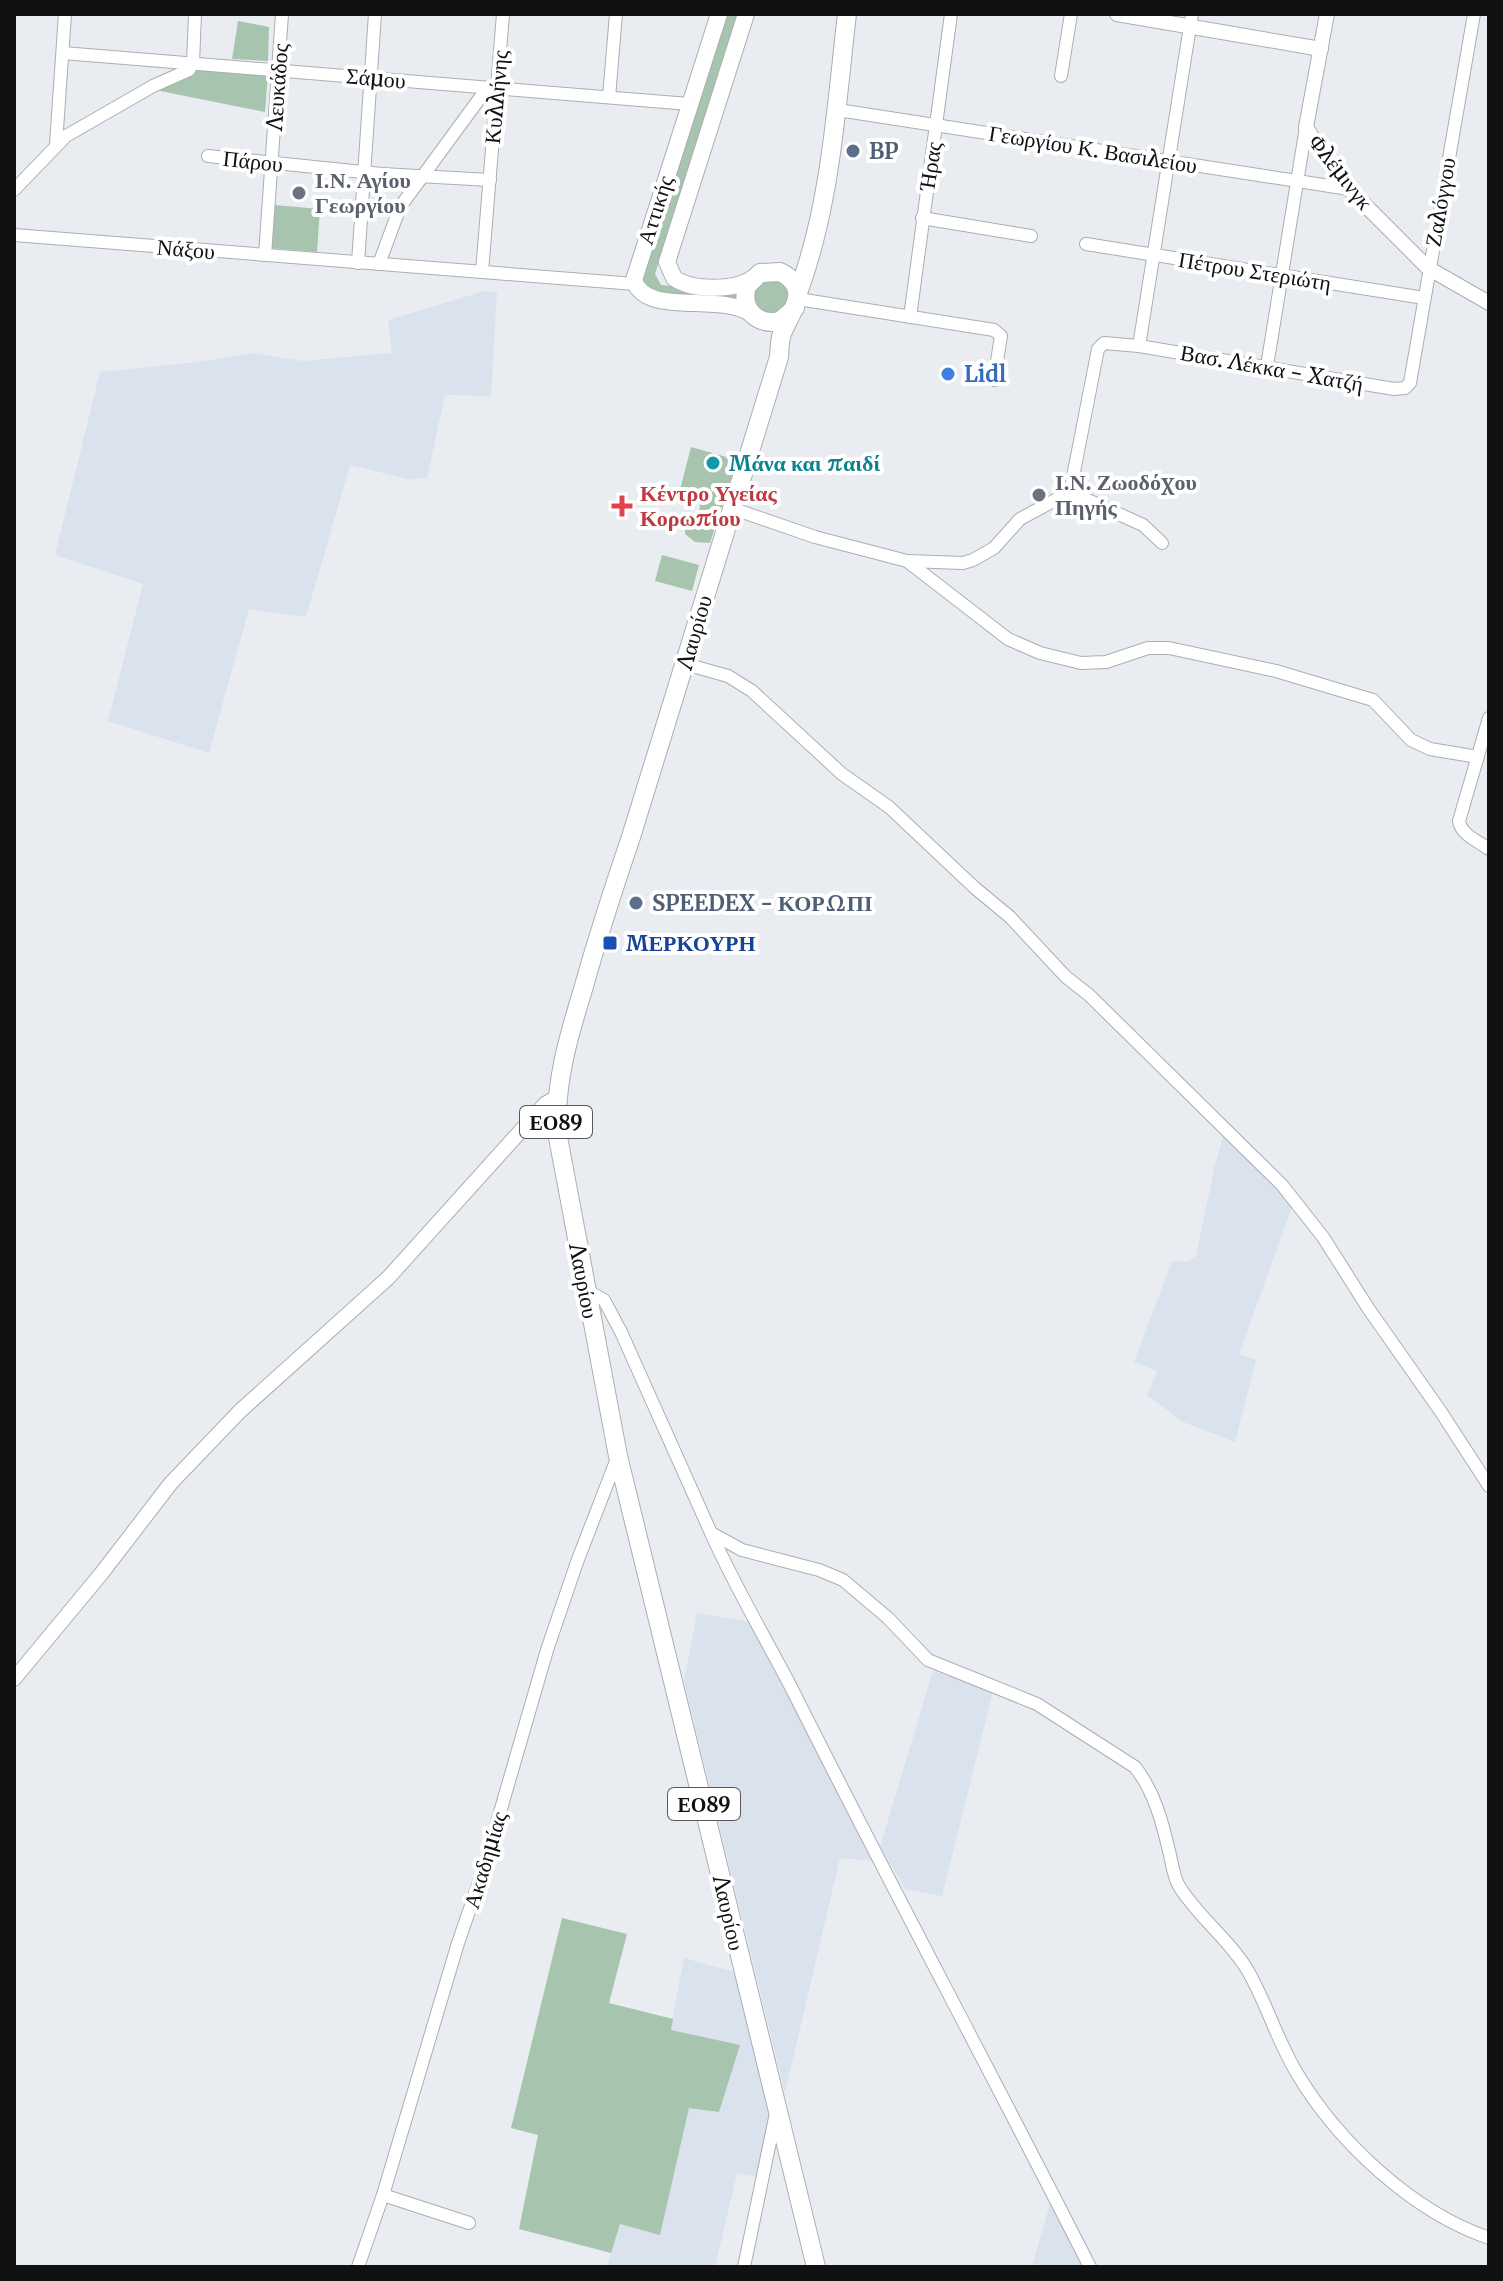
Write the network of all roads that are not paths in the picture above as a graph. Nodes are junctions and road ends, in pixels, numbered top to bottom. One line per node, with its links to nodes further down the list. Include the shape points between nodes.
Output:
1 (65, 14): 17 (street)
2 (195, 14): 18 (street)
3 (282, 14): 19 (street, Λευκάδος)
4 (375, 14): 21 (street)
5 (503, 14): 22 (street, Κυλλήνης)
6 (616, 14): 23 (street)
7 (719, 14): 24 (main road, Αττικής)
8 (746, 14): 51 (main road, Αττικής, via 667,262 671,275 684,284 736,287)
9 (847, 14): 25 (main road, ΕΟ89)
10 (951, 14): 26 (street, Ήρας)
11 (1071, 14): 20 (street)
12 (1117, 14): 15 (street)
13 (1327, 14): 16 (street, Φλέμινγκ)
14 (1474, 14): 47 (street, Ζαλόγγου)
15 (1191, 20): 16 (street); 30 (street)
16 (1321, 49): 27 (street, Φλέμινγκ)
17 (63, 53): 18 (street, Σάμου); 28 (street)
18 (193, 63): 19 (street, Σάμου); 28 (street)
19 (278, 70): 21 (street, Σάμου); 31 (street, Λευκάδος)
20 (1061, 76)
21 (371, 78): 22 (street, Σάμου); 32 (street)
22 (492, 88): 23 (street, Σάμου); 33 (street); 34 (street, Κυλλήνης)
23 (609, 97): 24 (street, Σάμου)
24 (689, 104): 52 (main road, Αττικής)
25 (838, 110): 26 (street, Γεωργίου Κ. Βασιλείου); 43 (main road, ΕΟ89)
26 (937, 125): 30 (street, Γεωργίου Κ. Βασιλείου); 38 (street, Ήρας)
27 (1306, 127): 35 (street); 36 (street, Φλέμινγκ)
28 (56, 144): 37 (street)
29 (208, 156): 31 (street, Πάρου)
30 (1169, 161): 35 (street, Γεωργίου Κ. Βασιλείου); 44 (street)
31 (271, 163): 32 (street, Πάρου); 42 (street, Λευκάδος)
32 (364, 171): 33 (street, Πάρου); 45 (street)
33 (423, 176): 34 (street, Πάρου); 46 (street, via 400,207)
34 (490, 180): 49 (street, Κυλλήνης)
35 (1299, 181): 36 (street, Γεωργίου Κ. Βασιλείου); 50 (street)
36 (1349, 189): 47 (street, Φλέμινγκ)
37 (14, 190)
38 (922, 218): 40 (street); 56 (street, Ήρας)
39 (14, 235): 42 (street, Νάξου)
40 (1031, 236)
41 (1086, 244): 44 (street, Πέτρου Στεριώτη)
42 (265, 255): 45 (street, Νάξου)
43 (809, 255): 48 (main road, via 796,269); 54 (main road, ΕΟ89)
44 (1154, 255): 50 (street, Πέτρου Στεριώτη); 58 (street)
45 (358, 263): 46 (street, Νάξου)
46 (379, 264): 49 (street, Νάξου)
47 (1428, 268): 53 (street, Ζαλόγγου); 55 (street, Φλέμινγκ)
48 (774, 270): 51 (main road); 54 (main road, via 790,277)
49 (482, 272): 52 (street, Νάξου)
50 (1283, 275): 53 (street, Πέτρου Στεριώτη); 59 (street)
51 (753, 278): 57 (main road, via 745,294 747,308)
52 (635, 284): 57 (main road, via 651,300 735,305)
53 (1424, 298): 62 (street, Ζαλόγγου)
54 (797, 300): 56 (street); 57 (main road, via 784,320); 60 (main road, Λαυρίου / ΕΟ89, via 782,333)
55 (1489, 303)
56 (910, 317): 61 (street, via 999,332)
57 (758, 319): 60 (main road, via 773,339)
58 (1139, 346): 59 (street, Βασ. Λέκκα - Χατζή); 63 (street, Βασ. Λέκκα - Χατζή, via 1104,343 1098,349)
59 (1267, 366): 62 (street, Βασ. Λέκκα - Χατζή)
60 (776, 367): 64 (main road, Λαυρίου / ΕΟ89)
61 (994, 380)
62 (1405, 388)
63 (1070, 492): 65 (street, via 1143,525); 66 (street, via 1020,519 994,548 973,560)
64 (731, 508): 66 (street); 67 (main road, Λαυρίου / ΕΟ89)
65 (1162, 543)
66 (907, 561): 69 (street, via 1008,639 1040,653 1081,663 1169,648 1276,671 1373,700 1411,740 1430,749)
67 (685, 664): 71 (main road, Λαυρίου / ΕΟ89, via 602,922 562,1059); 74 (street, via 728,676 752,691 830,764 889,807 1010,917 1282,1185 1323,1237)
68 (1489, 718): 69 (street)
69 (1478, 757): 70 (street, via 1459,821 1465,833)
70 (1489, 849)
71 (557, 1097): 72 (main road, Λαυρίου / ΕΟ89, via 557,1132); 76 (street, via 388,1278 240,1411 171,1483)
72 (586, 1290): 73 (main road, Λαυρίου / ΕΟ89); 75 (street, via 604,1300 621,1332)
73 (618, 1456): 77 (main road, Λαυρίου / ΕΟ89); 78 (street, Ακαδημίας, via 547,1650)
74 (1489, 1486)
75 (711, 1533): 80 (street, via 742,1550 843,1580 928,1660 1037,1704 1135,1767 1158,1809 1178,1884 1247,1970 1315,2101 1401,2190 1445,2220); 84 (street)
76 (14, 1679)
77 (776, 2111): 82 (street); 83 (main road, Λαυρίου / ΕΟ89)
78 (383, 2195): 79 (street); 81 (street, Ακαδημίας)
79 (469, 2223)
80 (1489, 2238)
81 (358, 2267)
82 (744, 2267)
83 (816, 2267)
84 (1090, 2267)

